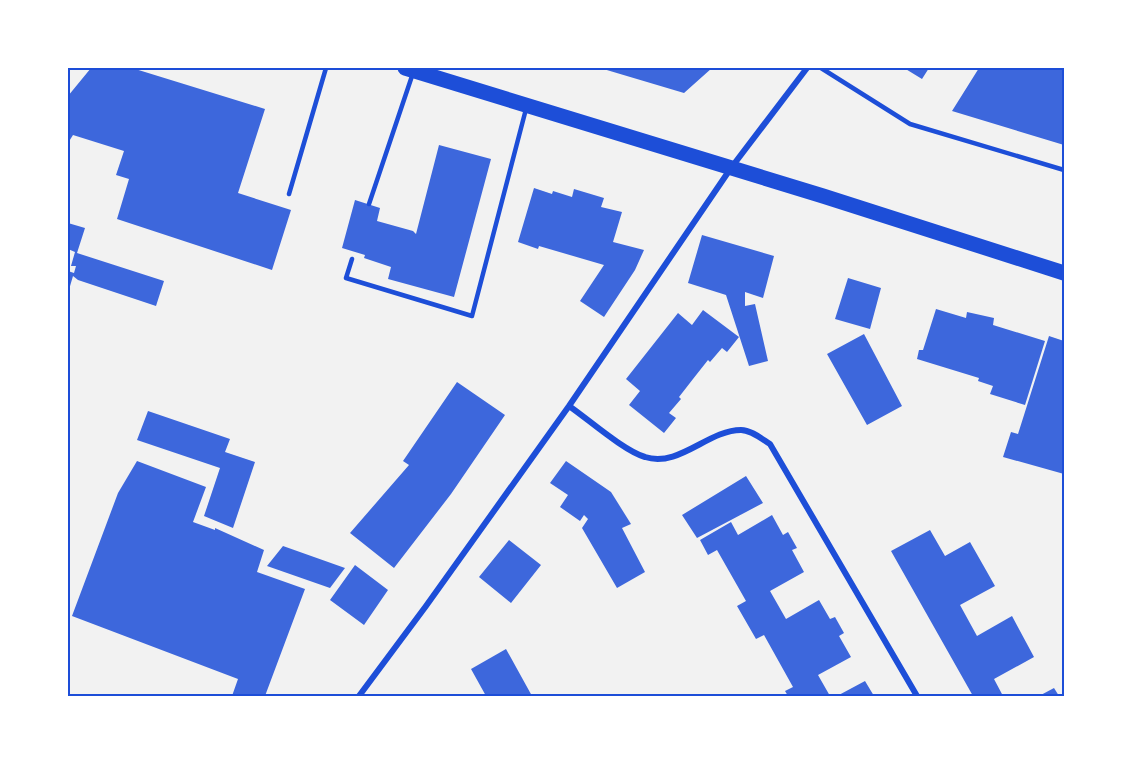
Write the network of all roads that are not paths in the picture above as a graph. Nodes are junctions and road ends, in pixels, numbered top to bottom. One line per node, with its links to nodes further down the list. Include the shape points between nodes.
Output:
1 (326, 68): 8 (lane)
2 (807, 68): 6 (street)
3 (821, 68): 7 (lane, via 910,124)
4 (409, 69): 5 (main road); 9 (lane)
5 (527, 105): 6 (main road); 10 (lane, via 472,316 346,278)
6 (731, 168): 11 (main road); 12 (street)
7 (1065, 170)
8 (289, 194)
9 (369, 204)
10 (352, 259)
11 (1065, 273)
12 (569, 406): 13 (street); 14 (street, via 647,458 682,453 742,430 770,444)
13 (359, 696)
14 (917, 696)

